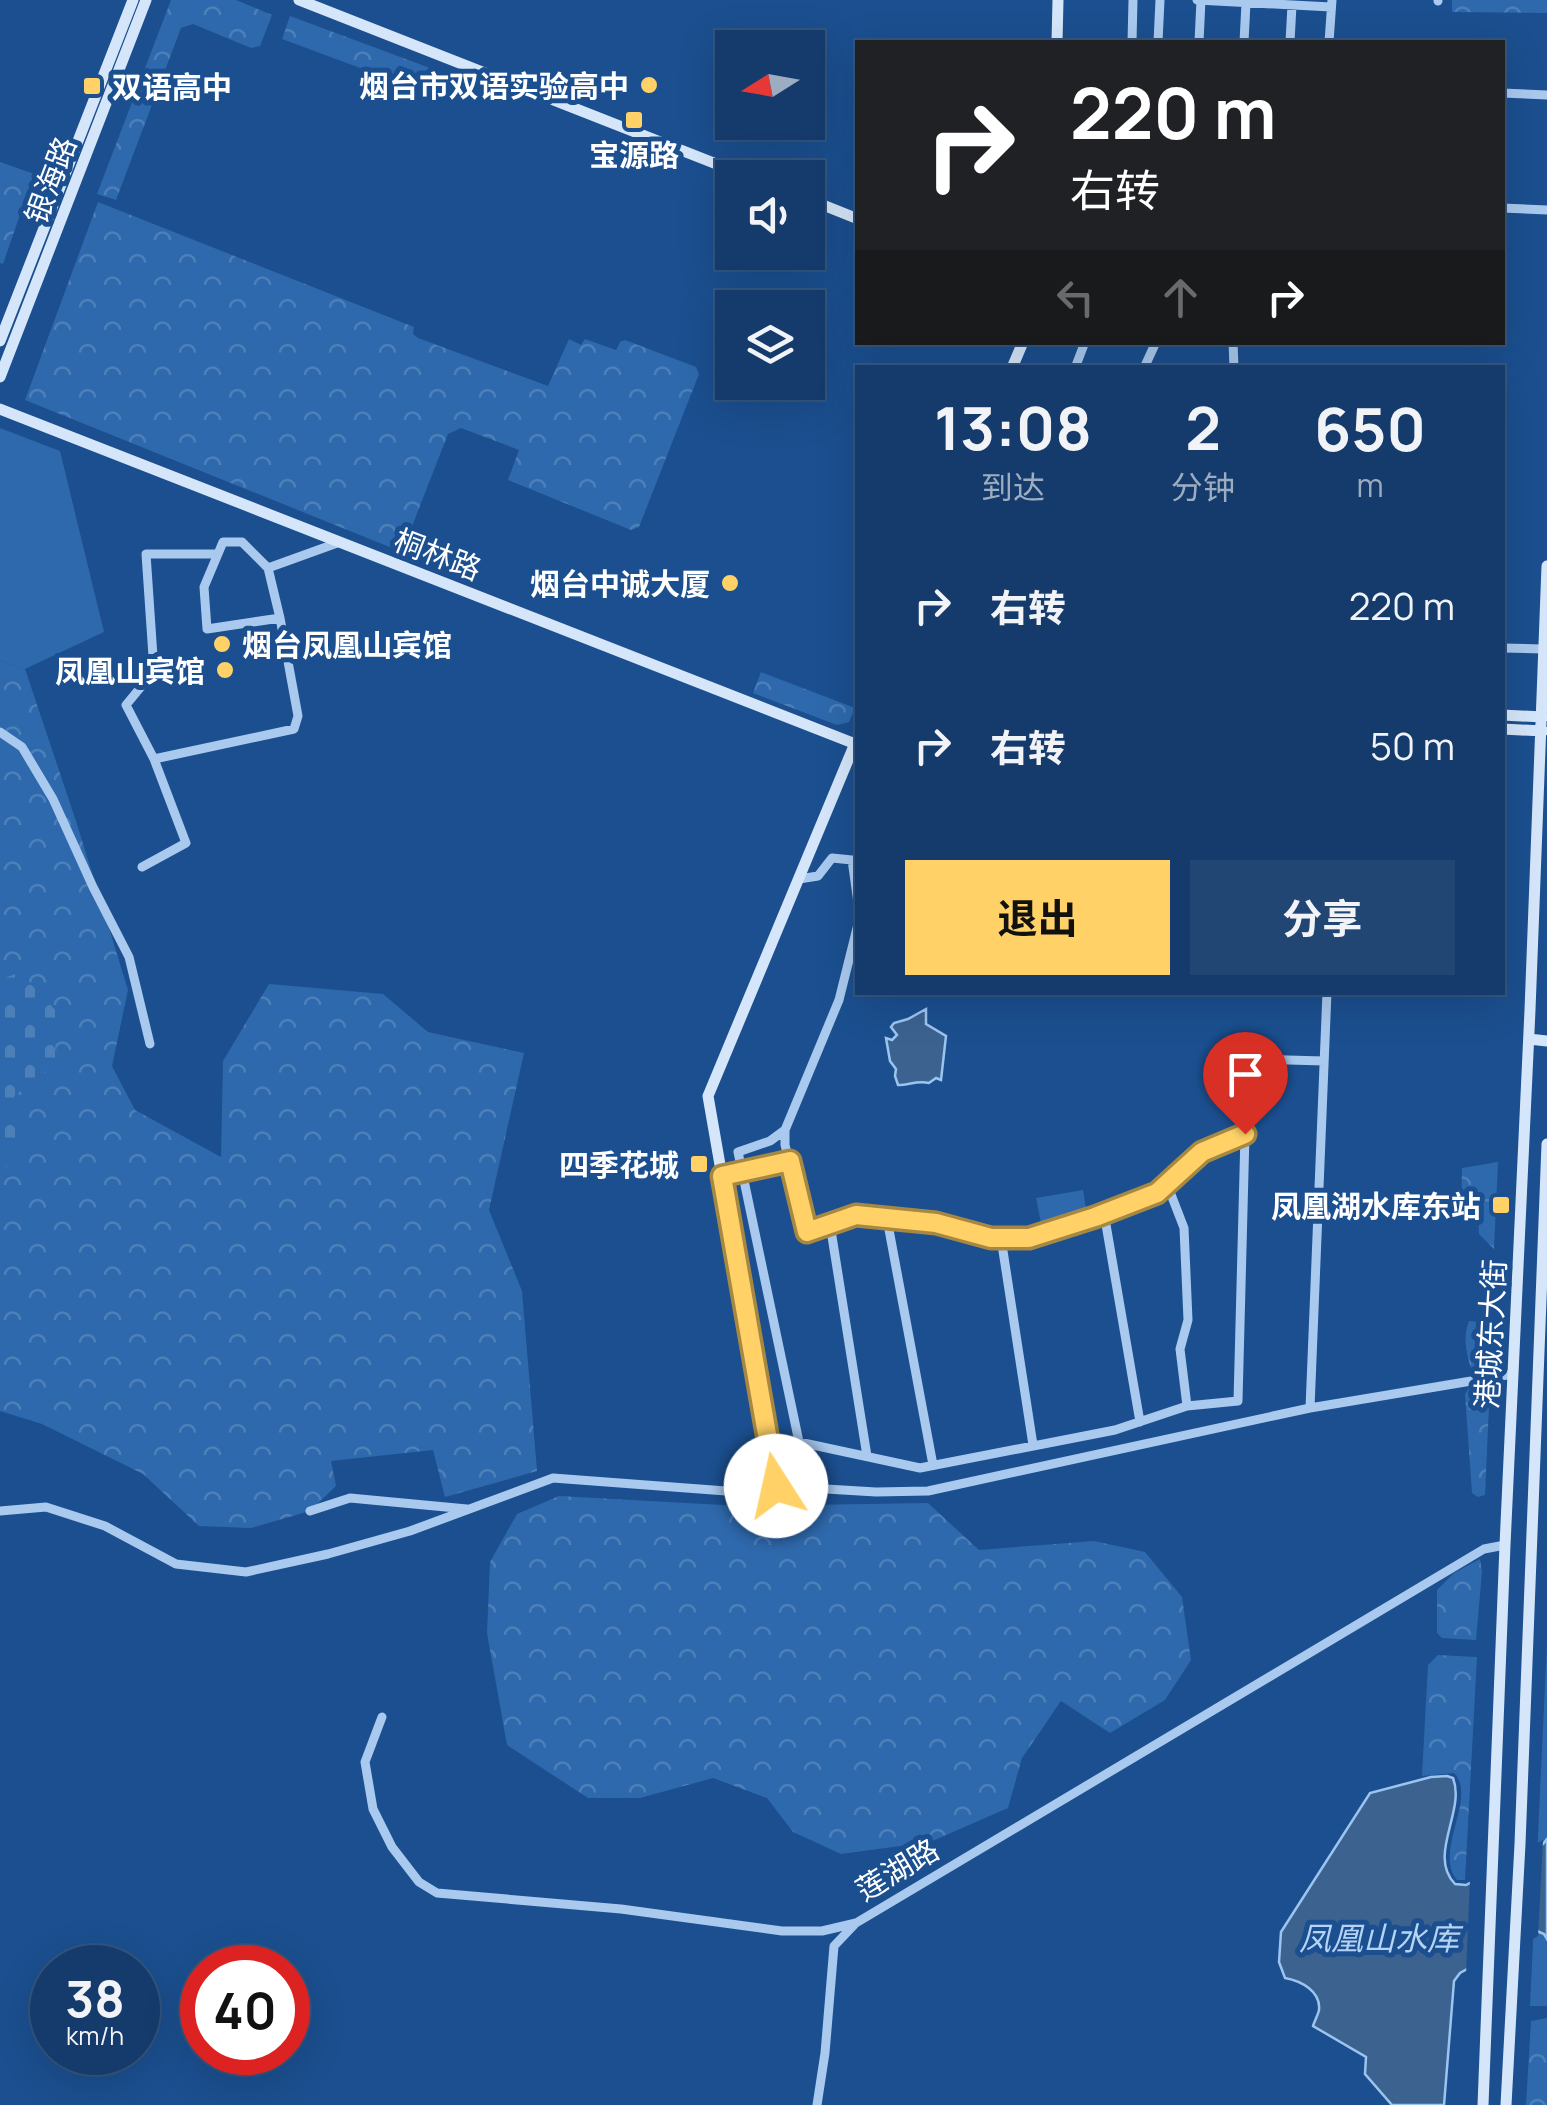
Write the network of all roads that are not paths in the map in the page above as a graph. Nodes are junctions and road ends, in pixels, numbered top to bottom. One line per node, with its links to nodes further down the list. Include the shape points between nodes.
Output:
1 (133, 0): 25 (main road, 银海路)
2 (146, 0): 26 (main road, 银海路)
3 (298, 0): 20 (main road)
4 (1058, 0): 11 (main road)
5 (1133, 0): 12 (street)
6 (1160, 0): 13 (street)
7 (1199, 0): 8 (street); 14 (street)
8 (1246, 2): 10 (street); 15 (street)
9 (1332, 4): 10 (street); 17 (street)
10 (1292, 5): 16 (street)
11 (1056, 40)
12 (1132, 40)
13 (1158, 40)
14 (1199, 40)
15 (1244, 40)
16 (1290, 40)
17 (1330, 40)
18 (1505, 93): 19 (street)
19 (1547, 95)
20 (715, 163)
21 (825, 206): 24 (main road)
22 (1505, 208): 23 (street)
23 (1547, 210)
24 (855, 218)
25 (0, 341)
26 (0, 378)
27 (0, 408): 28 (main road, 桐林路)
28 (340, 542): 31 (street); 40 (main road, 桐林路)
29 (218, 554): 31 (street, via 223,542 242,542); 32 (street, via 204,587 207,629); 42 (street, via 146,554 154,671 126,705)
30 (1547, 566): 34 (main road, 港城东大街)
31 (268, 568): 32 (street)
32 (280, 618): 42 (street, via 298,716 294,729)
33 (1505, 648): 34 (street)
34 (1543, 649): 36 (main road, 港城东大街)
35 (1505, 715): 36 (main road)
36 (1543, 717): 38 (main road, 港城东大街)
37 (1505, 729): 38 (main road)
38 (1543, 731): 48 (main road, 港城东大街)
39 (0, 732): 52 (street, via 22,747 53,799 129,958)
40 (855, 741)
41 (855, 747): 44 (main road)
42 (154, 759): 43 (street, via 186,843)
43 (142, 867)
44 (799, 880): 45 (street, via 818,876 832,858 852,860); 59 (main road, via 708,1096)
45 (855, 882)
46 (855, 935): 54 (street, via 838,1000)
47 (1326, 995): 53 (street)
48 (1530, 1010): 49 (main road); 50 (main road, 港城东大街)
49 (1547, 1011)
50 (1529, 1039): 51 (main road); 65 (main road, 港城东大街)
51 (1547, 1041)
52 (150, 1044)
53 (1324, 1061): 55 (street, via 1246,1059); 67 (street)
54 (784, 1130): 57 (street); 58 (street, via 738,1152)
55 (1245, 1134): 60 (street, via 1202,1152); 66 (street, via 1238,1401)
56 (1547, 1144): 81 (main road, 港城东大街)
57 (790, 1161): 58 (street); 63 (street, via 807,1232)
58 (742, 1172): 59 (street); 70 (street, via 800,1442)
59 (722, 1176): 72 (main road)
60 (1167, 1184): 61 (street); 66 (street, via 1184,1228 1188,1320 1180,1349)
61 (1104, 1214): 64 (street, via 1029,1238); 68 (street)
62 (887, 1219): 63 (street, via 856,1215); 64 (street); 71 (street)
63 (830, 1224): 70 (street)
64 (1002, 1238): 69 (street)
65 (1514, 1374): 67 (street); 76 (main road, 港城东大街)
66 (1187, 1406): 68 (street)
67 (1310, 1408): 72 (street, via 928,1491)
68 (1140, 1422): 69 (street)
69 (1033, 1445): 71 (street)
70 (867, 1456): 71 (street)
71 (933, 1465)
72 (776, 1486): 73 (street, via 726,1490 554,1478)
73 (470, 1509): 74 (street, via 246,1572 176,1564 105,1526 46,1507); 75 (street, via 350,1498)
74 (0, 1511)
75 (310, 1511)
76 (1505, 1545): 78 (street, 莲湖路, via 1484,1550); 80 (main road, 港城东大街)
77 (382, 1717): 78 (street, 莲湖路, via 365,1762 372,1809 401,1859 437,1893 782,1931)
78 (856, 1923): 79 (street, via 834,1946)
79 (817, 2105)
80 (1482, 2105)
81 (1506, 2105)

